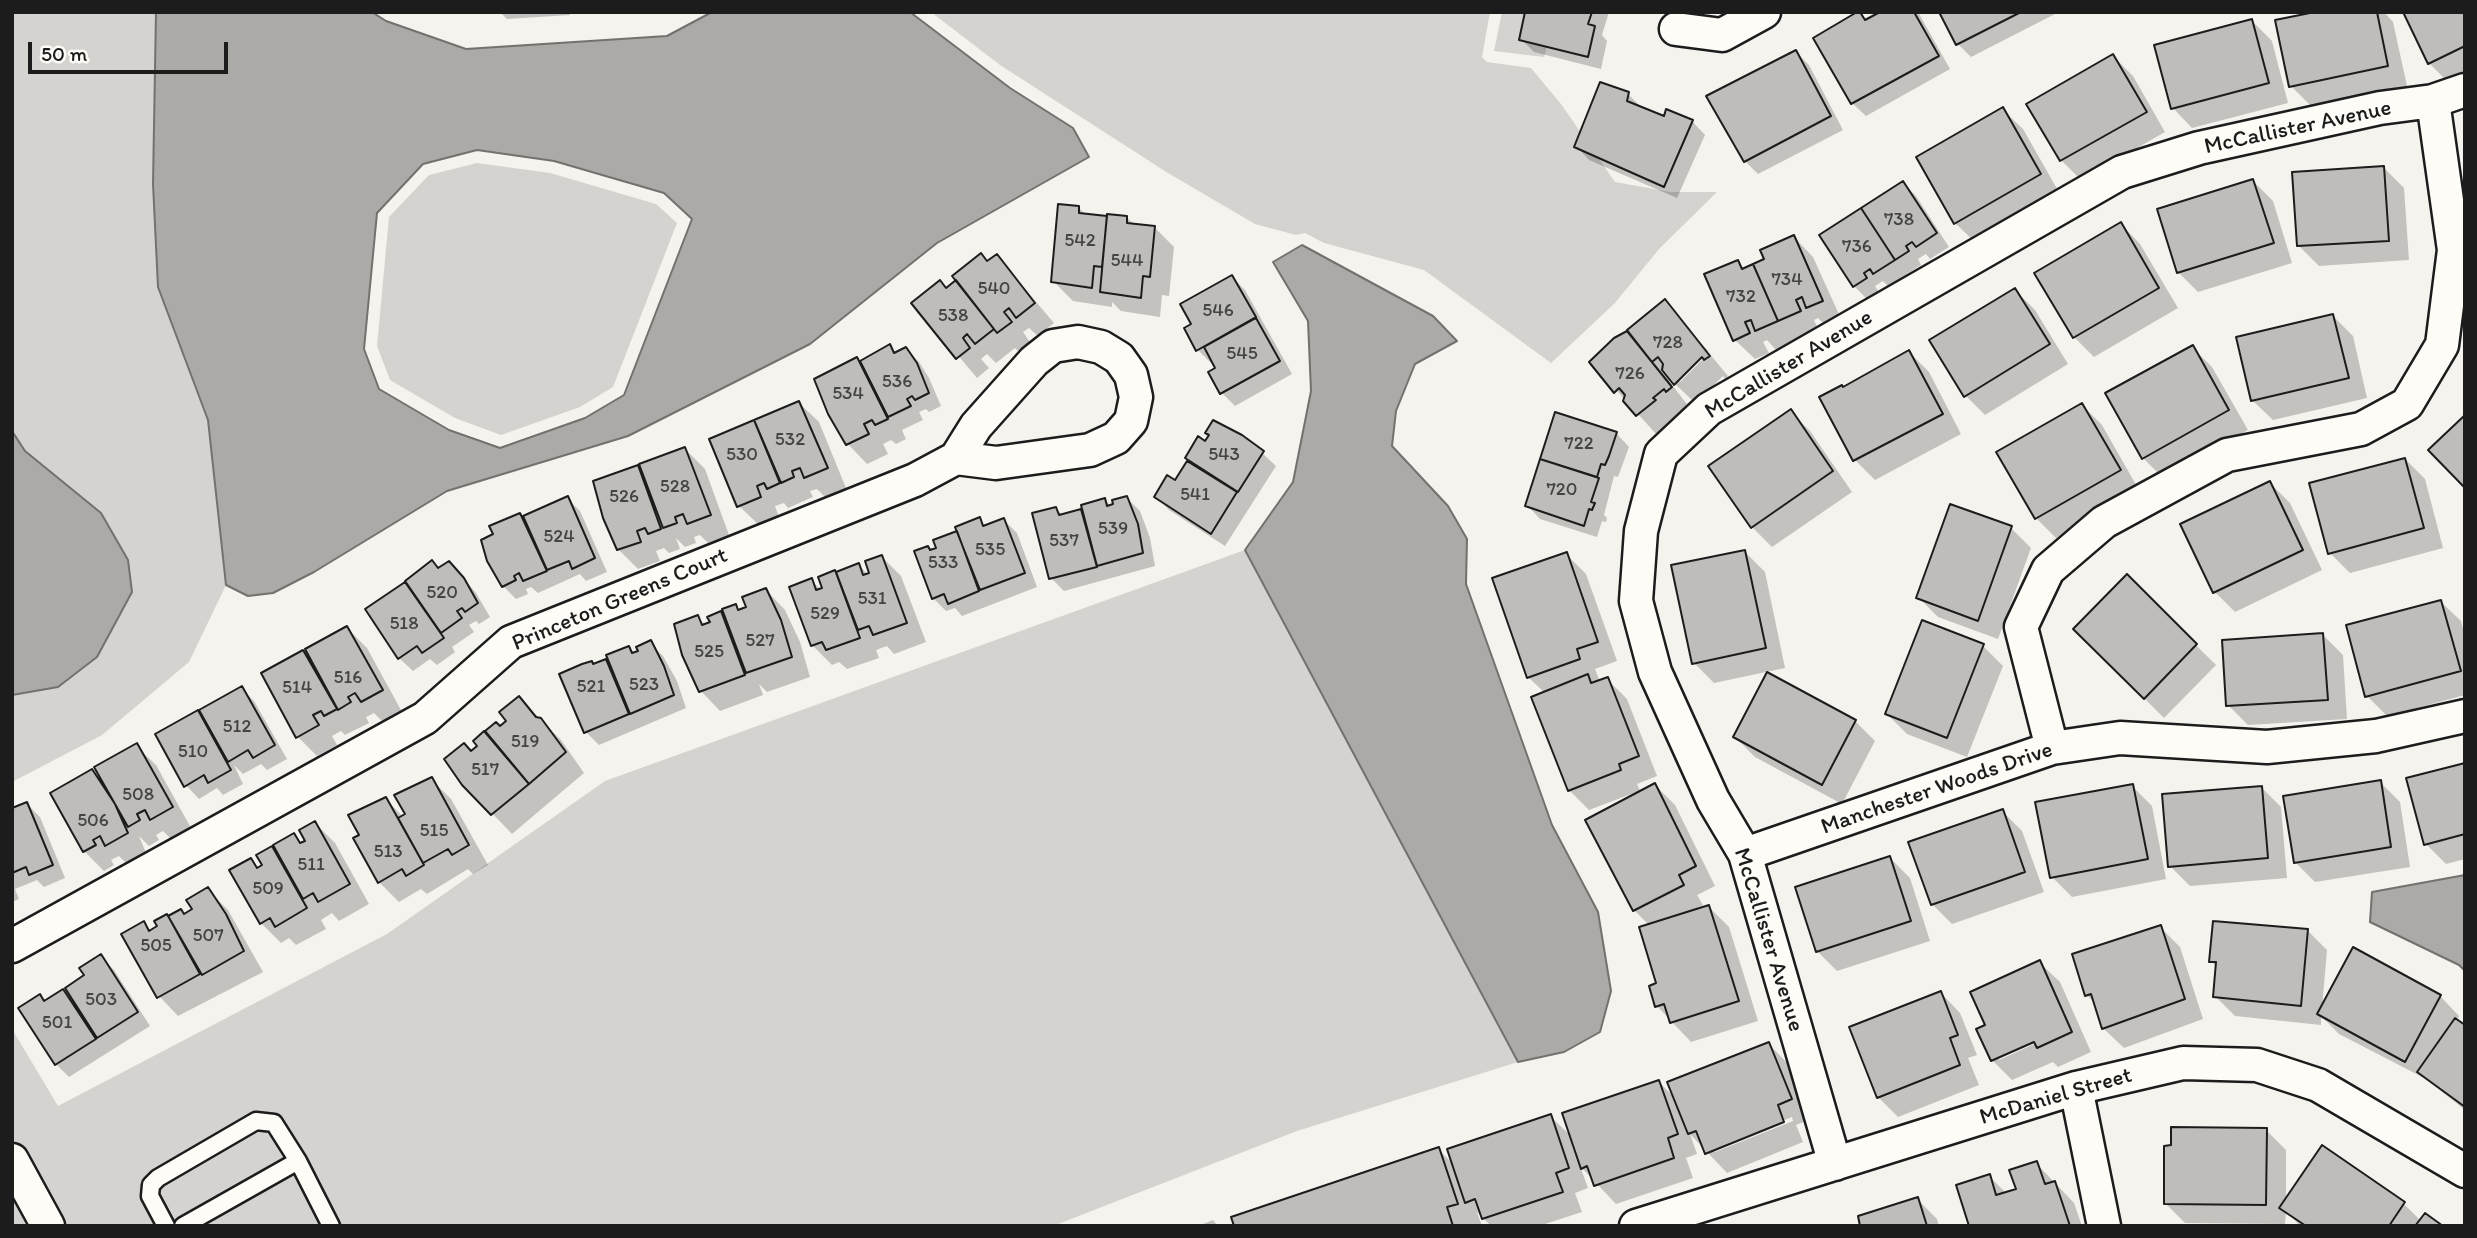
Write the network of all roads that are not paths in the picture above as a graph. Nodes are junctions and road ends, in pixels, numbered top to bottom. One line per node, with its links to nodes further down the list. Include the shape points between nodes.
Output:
1 (1764, 12): 2 (street, via 1722,35)
2 (1676, 29)
3 (2465, 90): 4 (street, McCallister Avenue)
4 (2433, 101): 7 (street, via 2454,250 2442,345 2407,404 2361,429 2227,455 2104,522 2048,570 2021,627); 8 (street, McCallister Avenue, via 2380,108 2199,148 2122,172 1709,409 1661,454 1640,531 1636,601 1655,672 1713,800)
5 (957, 458): 5 (street, via 996,463 1090,450 1116,438 1131,421 1136,397 1131,375 1119,358 1101,347 1078,342 1053,346 976,426); 9 (street, Princeton Greens Court, via 915,480 511,642 425,718)
6 (2465, 716): 7 (street, Manchester Woods Drive, via 2376,736 2267,747 2120,738)
7 (2052, 748): 8 (street, Manchester Woods Drive)
8 (1745, 854): 13 (street, McCallister Avenue)
9 (12, 946)
10 (2076, 1088): 13 (street, McDaniel Street); 14 (street, McDaniel Street, via 2183,1063 2257,1065 2318,1085); 20 (street)
11 (12, 1160): 15 (street)
12 (298, 1161): 16 (lane, via 274,1123 256,1121 151,1185 150,1195); 17 (lane); 18 (lane)
13 (1835, 1164): 19 (street, McDaniel Street)
14 (2465, 1171)
15 (48, 1226)
16 (166, 1226)
17 (183, 1226)
18 (331, 1226)
19 (1636, 1226)
20 (2104, 1226)

